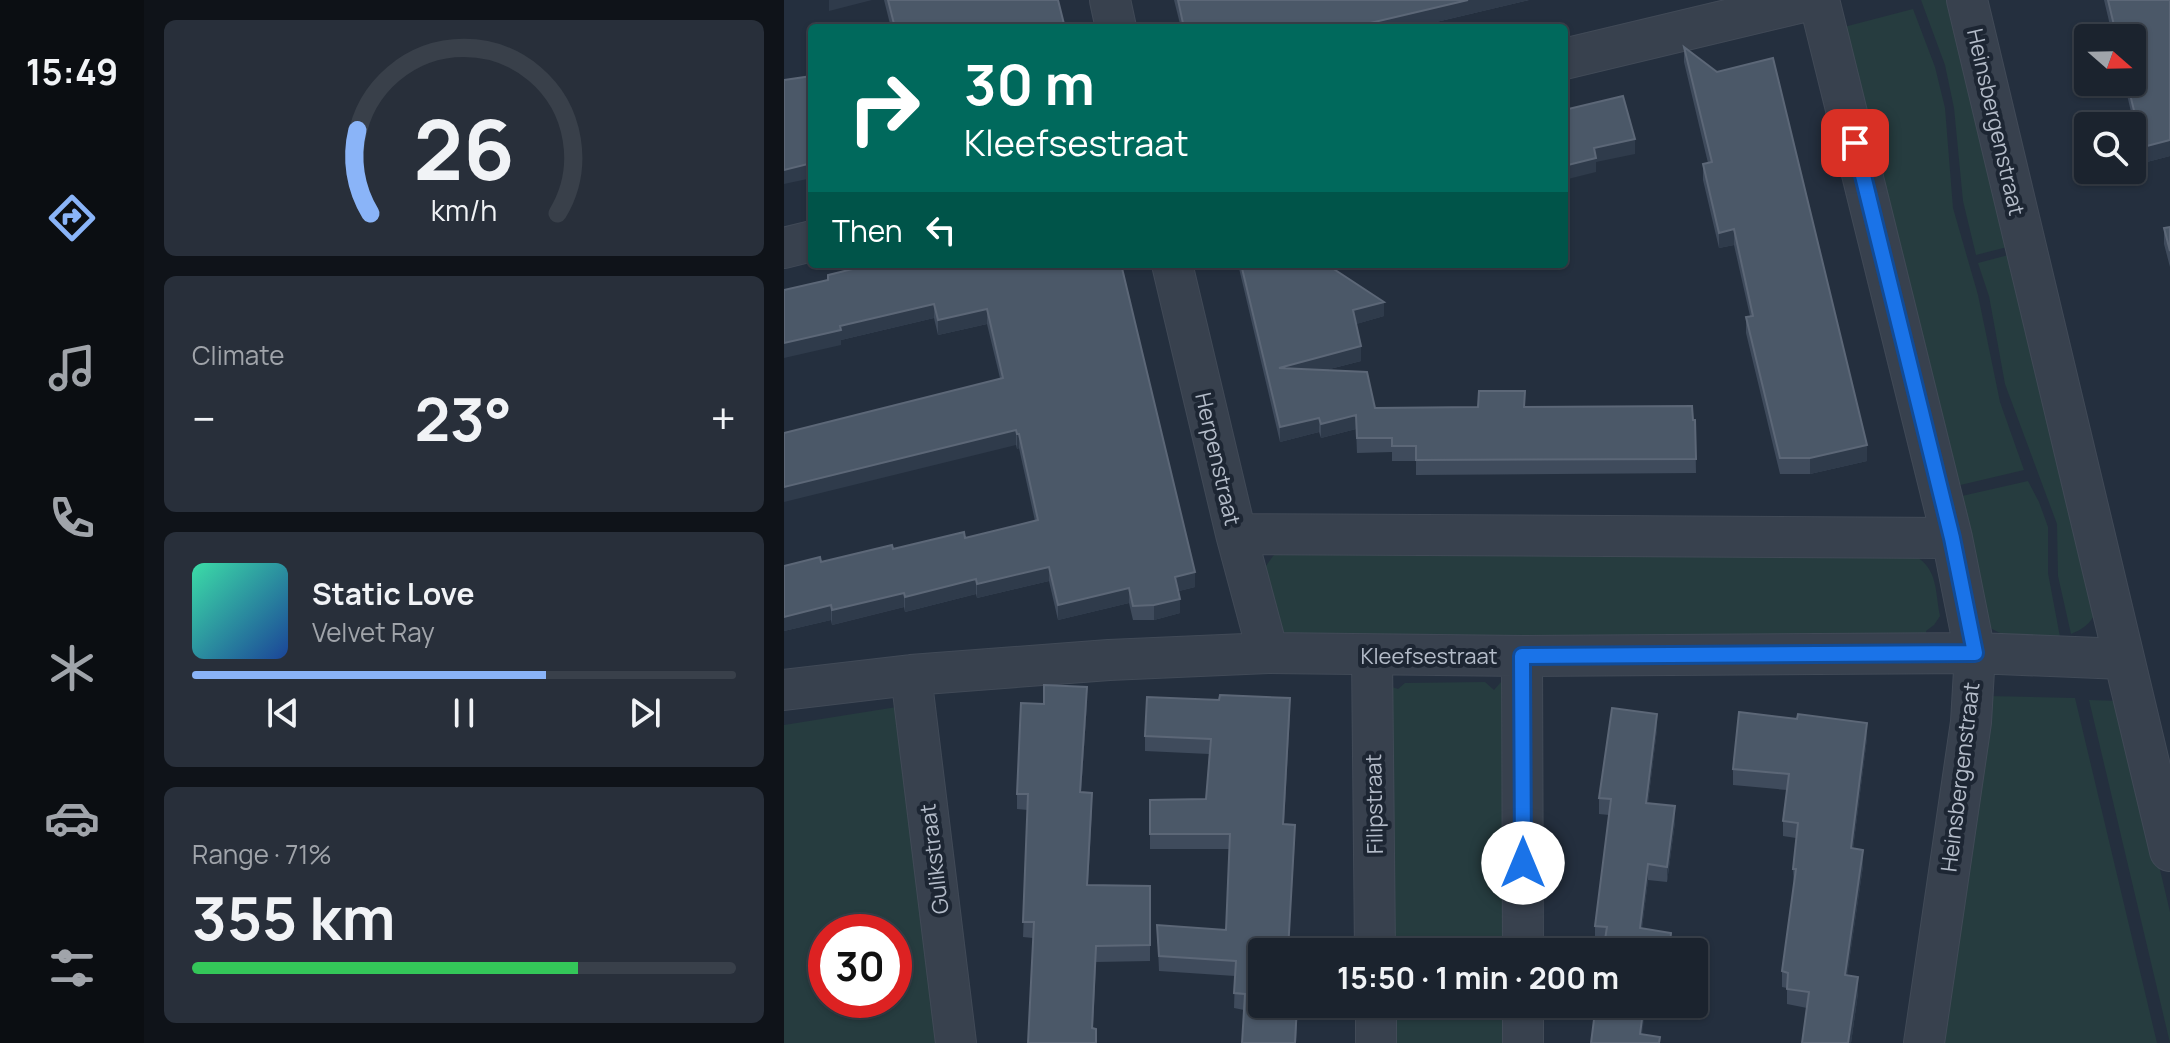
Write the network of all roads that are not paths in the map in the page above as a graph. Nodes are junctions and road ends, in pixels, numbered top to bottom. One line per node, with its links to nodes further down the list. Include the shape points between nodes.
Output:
1 (1110, 0): 5 (street)
2 (1811, 0): 6 (street)
3 (1819, 0): 11 (street, Heinsbergenstraat)
4 (1967, 0): 16 (street, Heinsbergenstraat)
5 (1115, 24)
6 (1568, 58)
7 (808, 242): 8 (street)
8 (784, 248)
9 (1173, 268): 10 (street, Herpenstraat)
10 (1236, 534): 11 (street); 12 (street, Herpenstraat)
11 (1952, 538): 13 (street, Heinsbergenstraat)
12 (1268, 653): 14 (street, Kleefsestraat); 17 (street, Kleefsestraat)
13 (1975, 653): 15 (street, Kleefsestraat); 16 (street, Kleefsestraat); 27 (street, Heinsbergenstraat, via 1971,722)
14 (1372, 656): 15 (street, Kleefsestraat); 20 (street, Filipstraat)
15 (1522, 656): 21 (street)
16 (2123, 659): 19 (street, Heinsbergenstraat)
17 (911, 675): 18 (street, Kleefsestraat); 24 (street, Gulikstraat)
18 (784, 690)
19 (2170, 851)
20 (1375, 938)
21 (1523, 938)
22 (1376, 1018): 25 (street)
23 (1523, 1018): 26 (street)
24 (956, 1043)
25 (1376, 1043)
26 (1523, 1043)
27 (1924, 1043)

